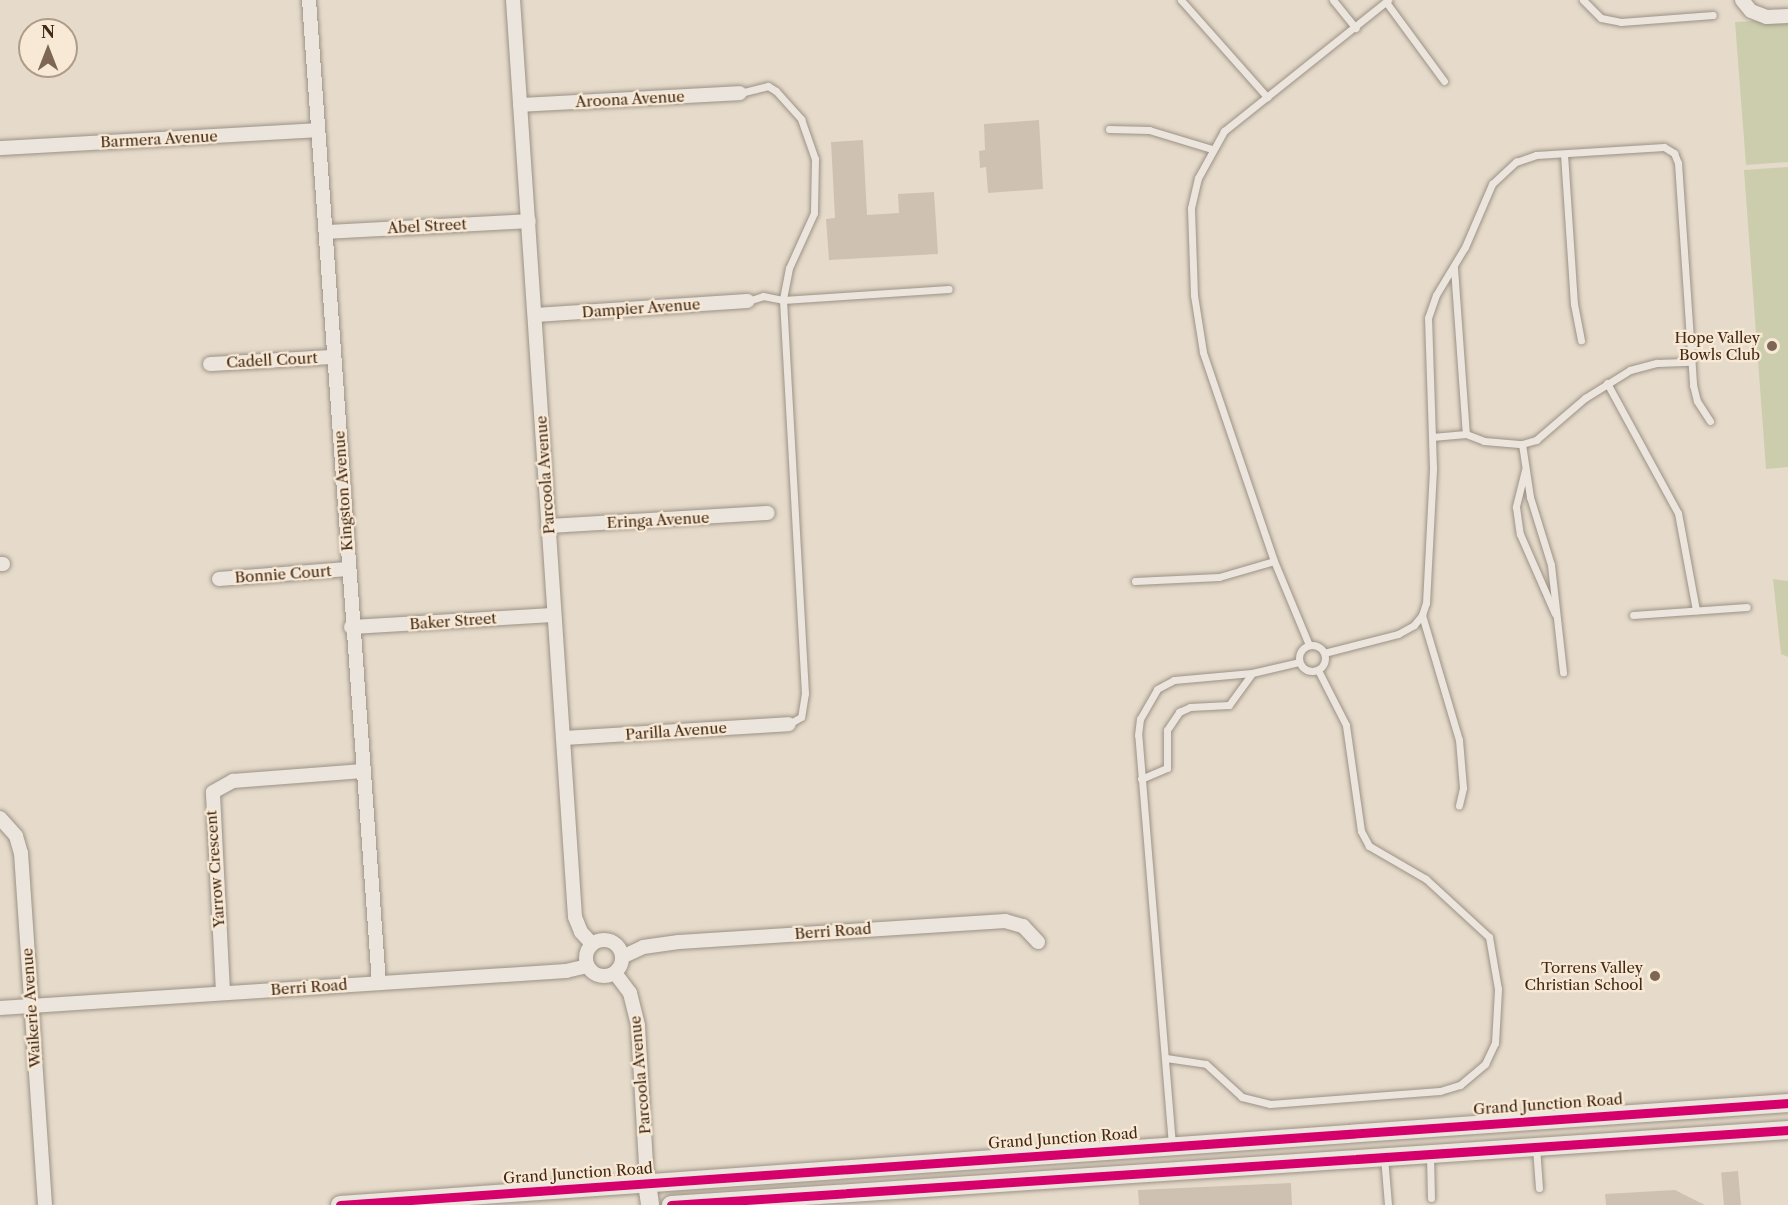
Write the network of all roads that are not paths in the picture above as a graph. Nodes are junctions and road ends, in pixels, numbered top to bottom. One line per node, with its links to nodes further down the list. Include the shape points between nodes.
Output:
1 (309, 0): 16 (street, Kingston Avenue)
2 (513, 0): 14 (street, Parcoola Avenue)
3 (1181, 0): 13 (lane)
4 (1333, 0): 10 (lane)
5 (1583, 0): 8 (lane, via 1600,18 1621,22)
6 (1742, 0): 9 (street, via 1751,11)
7 (1387, 1): 10 (lane); 11 (lane)
8 (1713, 15)
9 (1788, 16)
10 (1356, 27): 13 (lane)
11 (1444, 81)
12 (740, 93): 14 (street, Aroona Avenue); 24 (lane, via 768,86 776,91 801,119 815,159 814,213 789,268)
13 (1267, 97): 18 (lane, via 1231,125)
14 (520, 105): 20 (street, Parcoola Avenue)
15 (1109, 129): 18 (lane, via 1149,130)
16 (317, 130): 17 (street, Barmera Avenue); 21 (street, Kingston Avenue)
17 (0, 148)
18 (1212, 149): 39 (lane, via 1191,208 1195,300 1203,352)
19 (1564, 154): 22 (lane, via 1536,155 1502,172 1492,184); 27 (lane, via 1574,304); 29 (lane, via 1664,147 1674,153)
20 (529, 221): 21 (street, Abel Street); 26 (street, Parcoola Avenue)
21 (326, 232): 28 (street, Kingston Avenue)
22 (1454, 268): 33 (lane); 34 (lane, via 1436,295 1428,318)
23 (949, 289): 24 (lane)
24 (783, 300): 25 (lane, via 763,296); 56 (lane, via 805,693 801,717)
25 (748, 301): 26 (street, Dampier Avenue)
26 (535, 315): 38 (street, Parcoola Avenue)
27 (1581, 340)
28 (333, 357): 30 (street, Cadell Court); 40 (street, Kingston Avenue)
29 (1691, 362): 31 (lane, via 1657,363 1630,370); 32 (lane, via 1696,401)
30 (210, 364)
31 (1607, 382): 35 (lane, via 1536,440); 44 (lane, via 1678,513 1687,544)
32 (1710, 421)
33 (1466, 434): 34 (lane); 35 (lane, via 1484,441)
34 (1432, 437): 46 (lane, via 1427,592)
35 (1522, 444): 36 (lane)
36 (1526, 469): 48 (lane, via 1530,498 1551,565); 48 (lane, via 1516,507 1520,534)
37 (768, 513): 38 (street, Eringa Avenue)
38 (548, 526): 45 (street, Parcoola Avenue)
39 (1274, 561): 42 (lane, via 1219,577); 50 (lane)
40 (348, 569): 41 (street, Bonnie Court); 49 (street, Kingston Avenue)
41 (219, 579)
42 (1135, 581)
43 (1747, 607): 44 (lane)
44 (1695, 610): 47 (lane)
45 (554, 615): 49 (street, Baker Street); 57 (street, Parcoola Avenue)
46 (1422, 615): 51 (lane, via 1398,634); 60 (lane, via 1459,740 1463,788)
47 (1633, 615)
48 (1557, 619): 54 (lane)
49 (351, 627): 58 (street, Kingston Avenue)
50 (1309, 645): 51 (lane); 52 (lane, via 1299,653)
51 (1324, 652): 53 (lane, via 1325,662)
52 (1299, 663): 53 (lane, via 1305,669); 55 (lane)
53 (1318, 670): 71 (lane, via 1346,724 1361,831 1369,846 1426,879 1489,937 1498,989 1495,1042 1485,1064 1460,1085 1440,1091 1270,1104 1242,1097 1206,1064)
54 (1563, 672)
55 (1252, 673): 59 (lane, via 1229,705 1190,707 1174,717 1167,730 1167,768); 59 (lane, via 1174,680 1157,689 1140,719)
56 (789, 724): 57 (street, Parilla Avenue)
57 (563, 738): 63 (street, Parcoola Avenue, via 574,917)
58 (363, 771): 67 (street, Kingston Avenue); 68 (street, Yarrow Crescent, via 233,781 213,792)
59 (1142, 779): 71 (lane)
60 (1460, 806)
61 (0, 818): 69 (street, Waikerie Avenue, via 16,836 21,853)
62 (1038, 942): 64 (street, Berri Road, via 1023,926 1005,921 679,942 643,946)
63 (592, 944): 64 (street, via 609,941 619,948); 65 (street, via 586,953)
64 (622, 957): 66 (street)
65 (586, 966): 66 (street, via 603,977); 67 (street, Berri Road, via 566,971)
66 (615, 973): 84 (street, Parcoola Avenue, via 630,993 638,1026)
67 (378, 982): 68 (street, Berri Road)
68 (223, 993): 69 (street, Berri Road)
69 (30, 1006): 70 (street, Berri Road); 88 (street, Waikerie Avenue)
70 (0, 1008)
71 (1166, 1058): 79 (lane)
72 (1788, 1103): 73 (main road, Grand Junction Road)
73 (1507, 1122): 74 (main road, Grand Junction Road); 77 (main road, via 1507,1128 1515,1133 1542,1133)
74 (1447, 1126): 76 (main road, Grand Junction Road); 80 (main road)
75 (1787, 1130): 77 (main road)
76 (1344, 1133): 79 (main road, Grand Junction Road); 81 (main road)
77 (1582, 1141): 78 (main road)
78 (1536, 1144): 80 (main road); 85 (lane)
79 (1172, 1146): 82 (main road, Grand Junction Road); 83 (main road)
80 (1430, 1152): 81 (main road); 87 (lane)
81 (1384, 1155): 83 (main road); 92 (lane)
82 (885, 1166): 84 (main road, Grand Junction Road); 86 (main road)
83 (1173, 1170): 86 (main road)
84 (647, 1183): 89 (main road, Grand Junction Road); 90 (main road)
85 (1539, 1188)
86 (887, 1197): 91 (main road)
87 (1431, 1198)
88 (45, 1205)
89 (340, 1205)
90 (650, 1205)
91 (671, 1205)
92 (1388, 1205)

